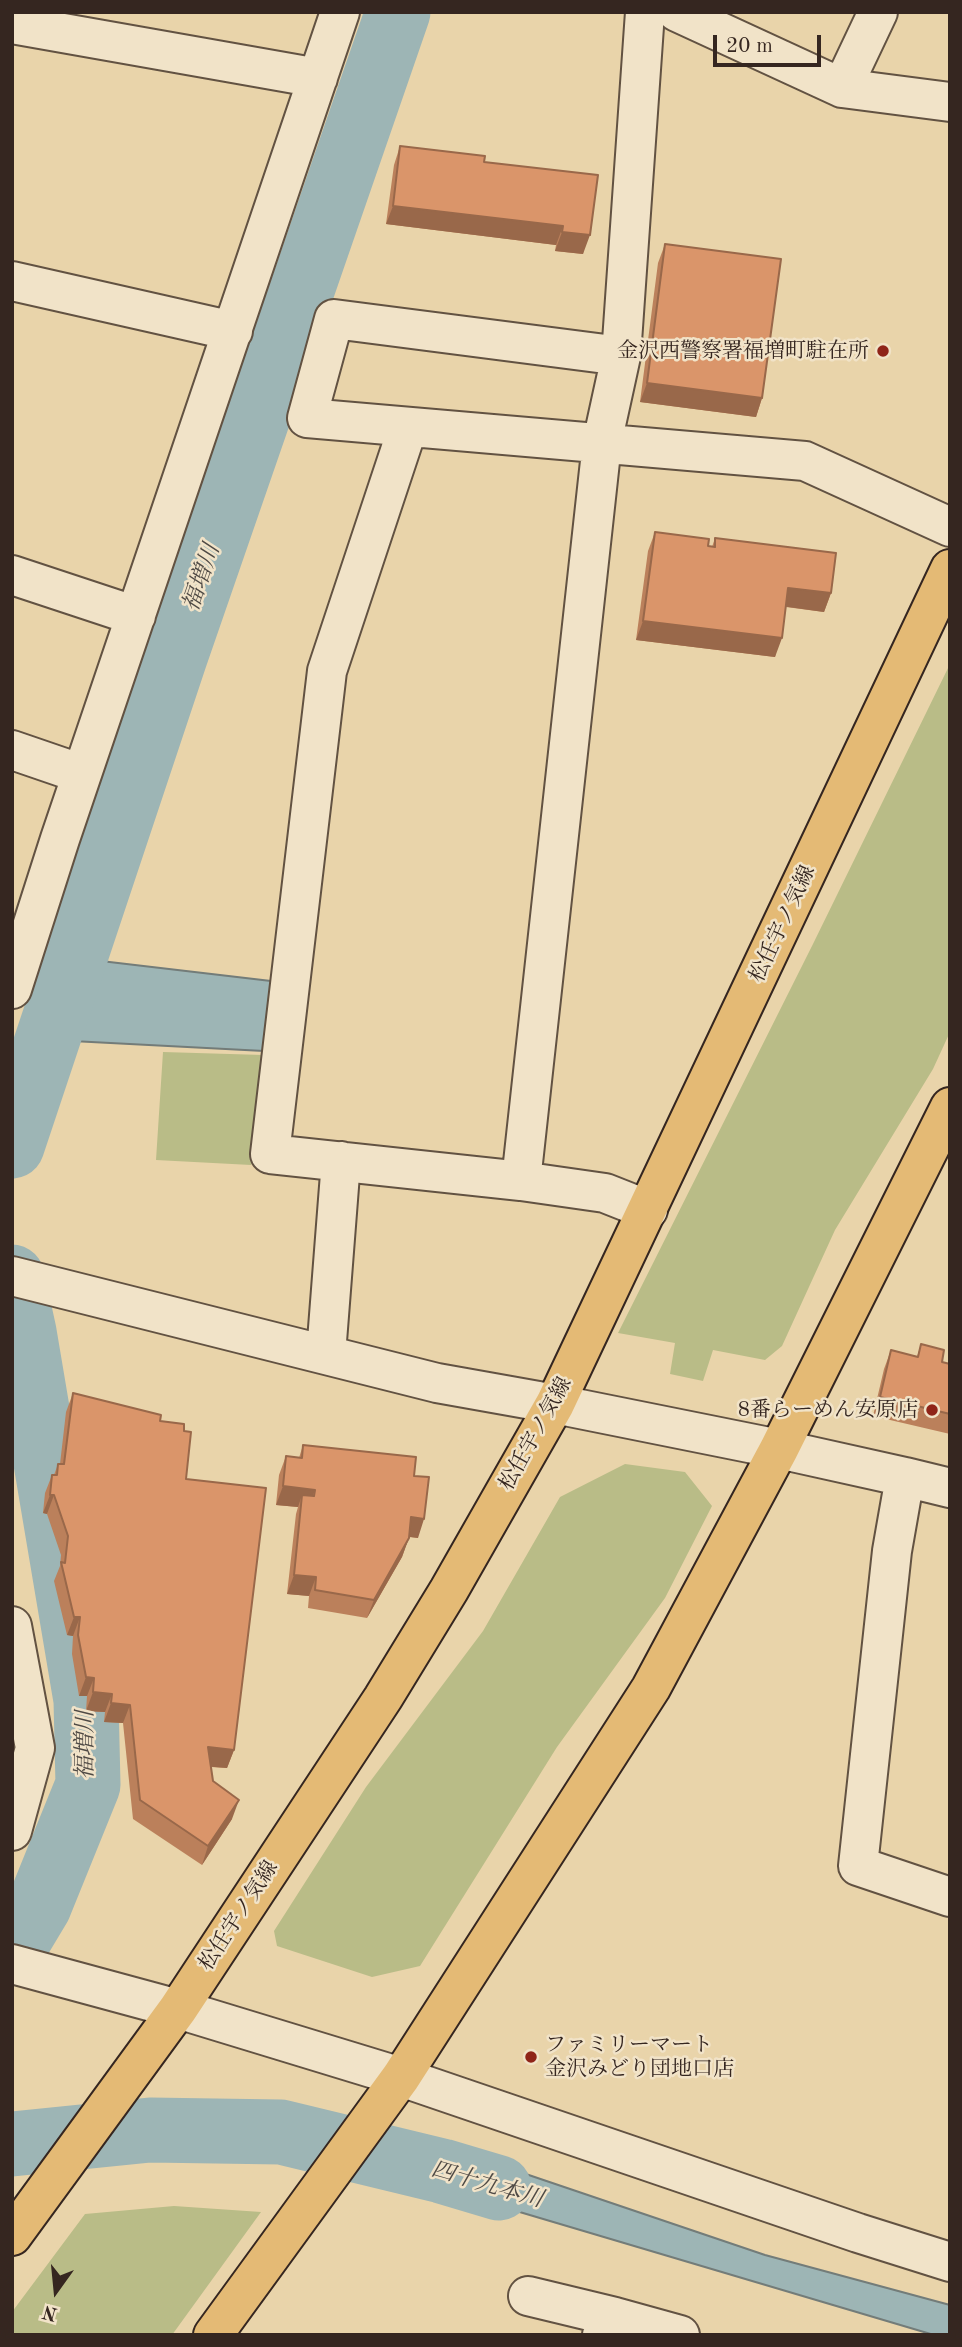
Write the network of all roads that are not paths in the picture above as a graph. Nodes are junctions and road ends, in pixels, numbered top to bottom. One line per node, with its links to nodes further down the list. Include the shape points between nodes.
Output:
1 (340, 12): 6 (street)
2 (645, 12): 11 (street)
3 (677, 12): 7 (street)
4 (878, 12): 7 (street)
5 (12, 24): 6 (street)
6 (318, 78): 10 (street)
7 (842, 88): 8 (street)
8 (950, 102)
9 (12, 281): 10 (street)
10 (233, 331): 17 (street)
11 (621, 356): 12 (street, via 334,319 307,418); 13 (street)
12 (408, 427): 13 (street); 22 (street, via 327,671 270,1154)
13 (602, 443): 14 (street, via 805,461); 23 (street)
14 (950, 527)
15 (950, 569): 24 (main road, 松任宇ノ気線)
16 (12, 575): 17 (street)
17 (136, 616): 19 (street)
18 (12, 750): 19 (street)
19 (82, 774): 20 (street)
20 (12, 989)
21 (950, 1107): 28 (main road)
22 (341, 1161): 23 (street); 26 (street)
23 (521, 1181): 24 (street, via 605,1193)
24 (648, 1210): 27 (main road, 松任宇ノ気線)
25 (24, 1278): 26 (street)
26 (326, 1354): 27 (street, via 437,1383)
27 (555, 1404): 28 (street); 36 (main road, 松任宇ノ気線, via 383,1698)
28 (779, 1449): 29 (street); 37 (main road, via 652,1688)
29 (905, 1477): 30 (street); 34 (street, via 892,1551 858,1866)
30 (950, 1488)
31 (12, 1626): 32 (street)
32 (19, 1699): 33 (street, via 35,1748)
33 (12, 1830)
34 (950, 1897)
35 (28, 1968): 36 (street)
36 (178, 2009): 37 (street); 38 (main road, 松任宇ノ気線)
37 (401, 2077): 39 (street); 42 (main road)
38 (12, 2236)
39 (950, 2262)
40 (528, 2296): 41 (street)
41 (608, 2326): 43 (street)
42 (213, 2335)
43 (680, 2335)

